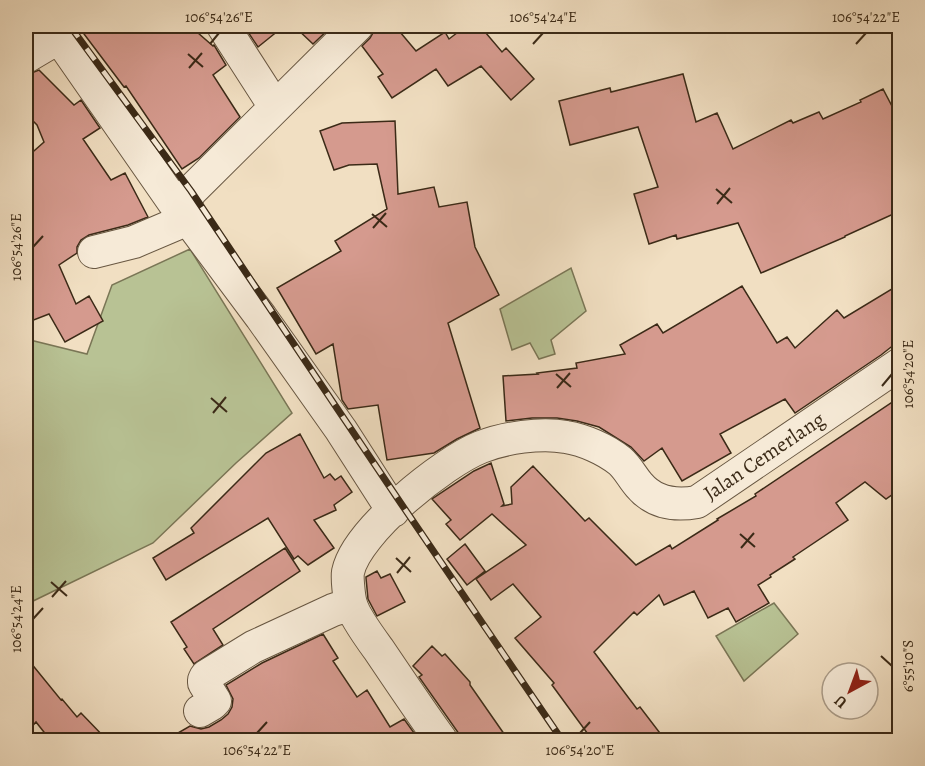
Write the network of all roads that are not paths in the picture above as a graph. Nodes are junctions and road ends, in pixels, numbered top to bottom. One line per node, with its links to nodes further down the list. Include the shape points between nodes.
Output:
1 (223, 26): 4 (street)
2 (357, 26): 4 (street)
3 (26, 57): 5 (street, via 53,41 66,46)
4 (274, 107): 5 (street, via 191,190)
5 (183, 215): 6 (street, via 134,242); 8 (street, via 261,317)
6 (94, 252)
7 (900, 364): 8 (street, Jalan Cemerlang, via 697,502 662,502 648,495 630,471 603,449 566,437 542,436 498,442 454,460)
8 (393, 511): 9 (street, Jalan Cemerlang, via 358,549 348,573)
9 (351, 604): 10 (street, via 253,647 206,676 204,683 215,701); 11 (street, Jalan Cemerlang)
10 (200, 711)
11 (429, 736)

